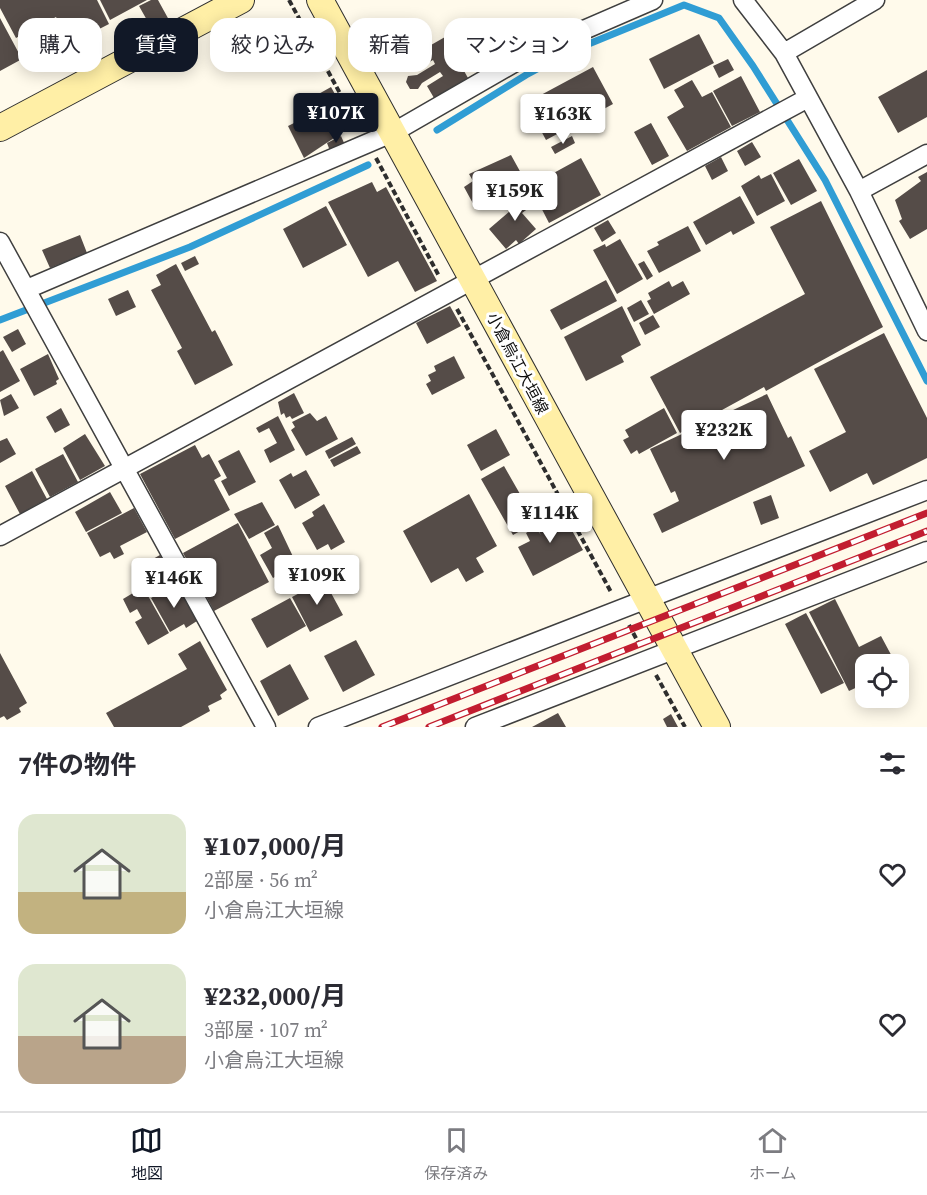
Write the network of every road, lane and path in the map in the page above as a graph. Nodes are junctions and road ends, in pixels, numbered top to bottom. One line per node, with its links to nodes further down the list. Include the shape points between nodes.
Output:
1 (241, 0): 9 (main road)
2 (289, 0): 11 (path)
3 (320, 0): 10 (main road, 小倉烏江大垣線)
4 (653, 0): 10 (street, via 533,52)
5 (743, 0): 7 (street)
6 (875, 0): 7 (street)
7 (784, 53): 8 (street)
8 (800, 103): 13 (street); 15 (street)
9 (0, 128)
10 (394, 132): 11 (street); 15 (main road, 小倉烏江大垣線)
11 (368, 143): 16 (street); 17 (path)
12 (927, 154): 13 (street)
13 (859, 191): 18 (street)
14 (0, 242): 16 (street)
15 (474, 281): 17 (street); 23 (main road, 小倉烏江大垣線)
16 (27, 289): 19 (street)
17 (449, 294): 19 (street); 24 (path)
18 (927, 331)
19 (125, 467): 21 (street); 27 (street)
20 (927, 490): 23 (street)
21 (0, 536)
22 (927, 551): 25 (street)
23 (644, 598): 24 (street); 25 (main road, 小倉烏江大垣線)
24 (619, 608): 26 (path); 28 (street)
25 (675, 651): 26 (street); 31 (main road, 小倉烏江大垣線)
26 (648, 660): 29 (street); 30 (path)
27 (266, 727)
28 (318, 727)
29 (475, 727)
30 (685, 727)
31 (717, 727)

